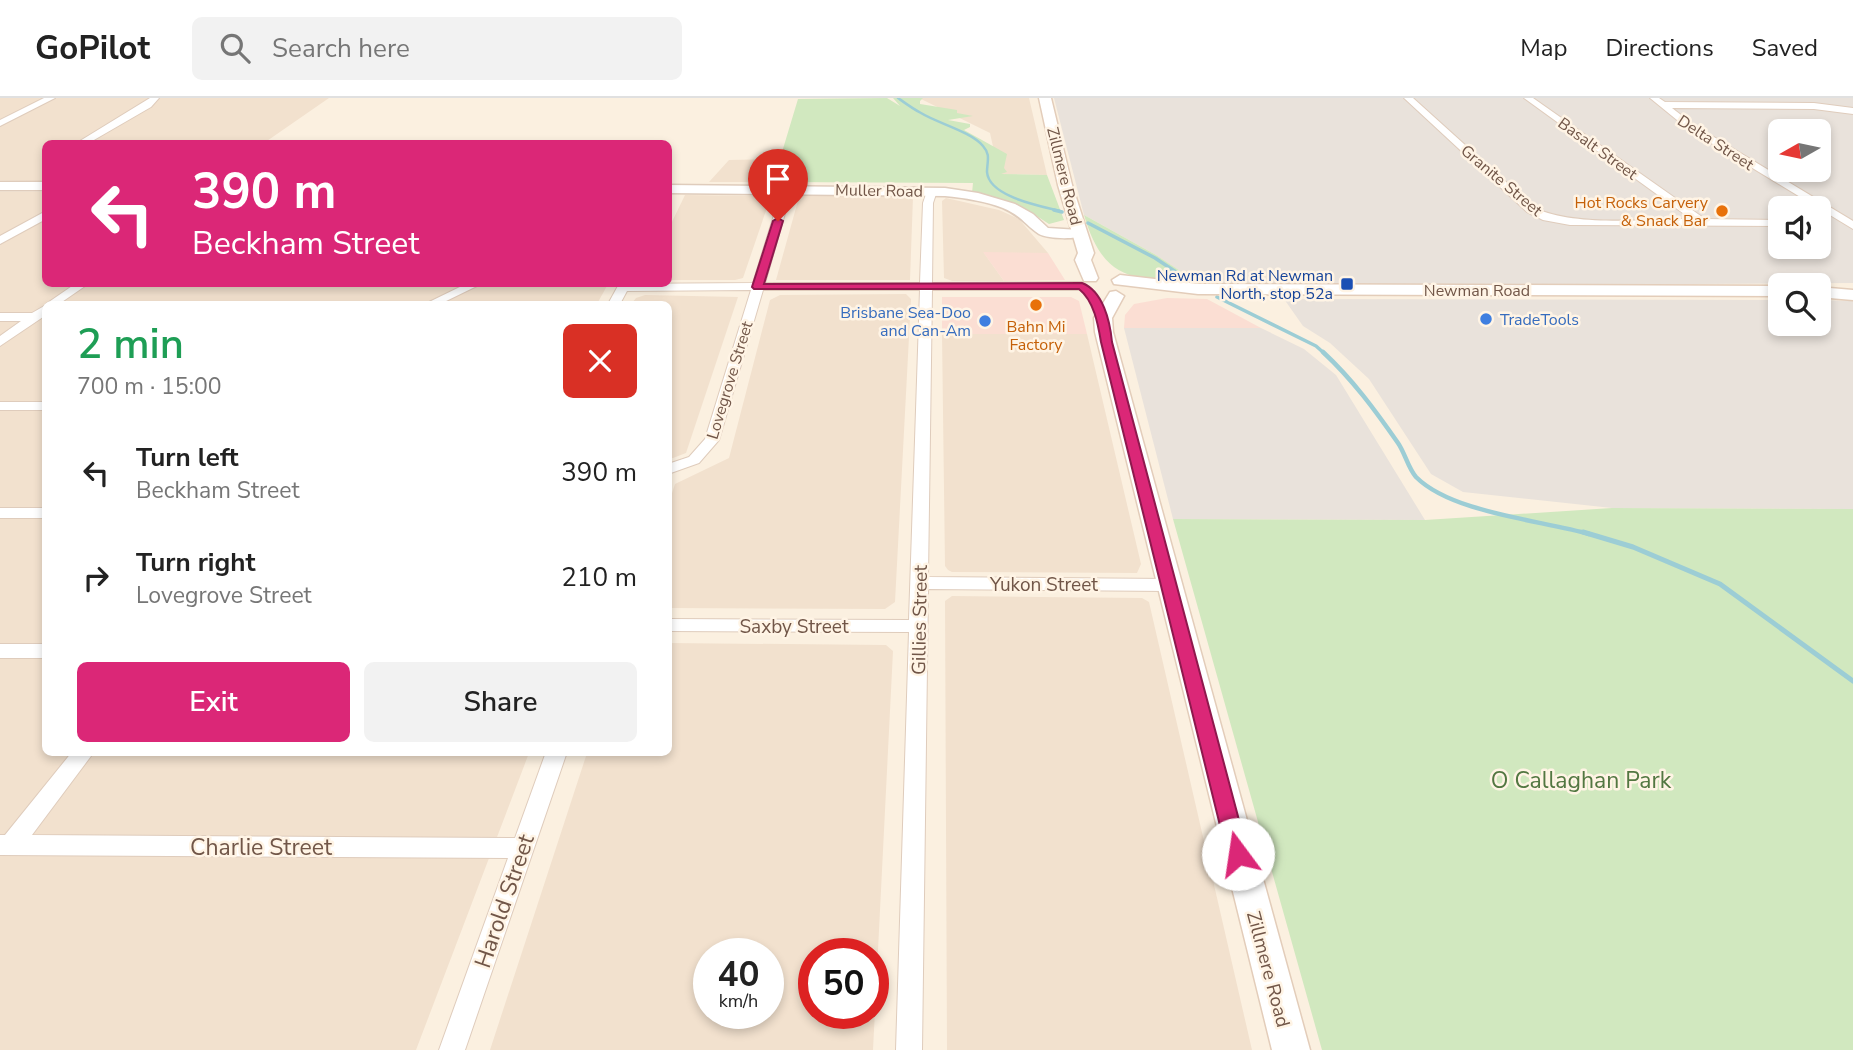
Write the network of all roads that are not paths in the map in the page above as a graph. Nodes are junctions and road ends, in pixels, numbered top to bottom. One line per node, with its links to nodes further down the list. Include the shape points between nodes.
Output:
1 (51, 98): 11 (street)
2 (155, 98): 10 (street)
3 (1045, 98): 23 (main road, Zillmere Road)
4 (1408, 98): 19 (street, Granite Street, via 1542,216 1570,222)
5 (1528, 98): 19 (street, Basalt Street)
6 (1654, 98): 7 (street, Delta Street)
7 (1663, 105): 8 (street); 22 (street, Delta Street, via 1696,131)
8 (1853, 108)
9 (117, 111): 10 (street)
10 (139, 111): 12 (street)
11 (0, 122)
12 (85, 140)
13 (0, 186): 14 (street)
14 (42, 186)
15 (787, 189): 16 (street, Muller Road); 17 (street, Muller Road); 31 (street, Lovegrove Street)
16 (932, 191): 23 (street, Muller Road, via 995,203 1032,219 1045,232); 32 (street, Gillies Street)
17 (672, 192)
18 (42, 216): 24 (street)
19 (1702, 222): 20 (street, Granite Street)
20 (1768, 223)
21 (1831, 223): 22 (street)
22 (1850, 224)
23 (1078, 231): 25 (main road, Zillmere Road)
24 (0, 241)
25 (1086, 253): 27 (main road, Zillmere Road); 28 (main road, Zillmere Road)
26 (672, 286): 31 (street)
27 (1088, 286): 28 (main road, Newman Road); 32 (street); 42 (main road, Zillmere Road)
28 (1119, 286): 34 (main road, Newman Road); 42 (main road)
29 (78, 287): 38 (street)
30 (468, 287): 39 (street)
31 (758, 287): 32 (street); 46 (street, Lovegrove Street, via 712,440 694,460)
32 (926, 288): 49 (street, Gillies Street)
33 (1853, 288): 35 (main road)
34 (1768, 290)
35 (1831, 290)
36 (1831, 292): 37 (main road)
37 (1853, 295)
38 (56, 301)
39 (438, 301)
40 (42, 314): 41 (street); 43 (street)
41 (0, 317)
42 (1103, 318): 50 (main road, Zillmere Road)
43 (0, 342)
44 (0, 406): 45 (street)
45 (42, 406)
46 (672, 468)
47 (0, 513): 48 (street)
48 (42, 513)
49 (919, 583): 50 (street, Yukon Street); 52 (street, Gillies Street)
50 (1170, 585): 61 (main road, Zillmere Road)
51 (672, 625): 52 (street, Saxby Street)
52 (919, 626): 60 (street, Gillies Street)
53 (0, 651): 54 (street)
54 (42, 651)
55 (81, 756): 57 (street)
56 (556, 756): 58 (street, Harold Street)
57 (5, 845): 58 (street, Charlie Street)
58 (523, 848): 59 (street, Harold Street)
59 (452, 1050)
60 (909, 1050)
61 (1291, 1050)

